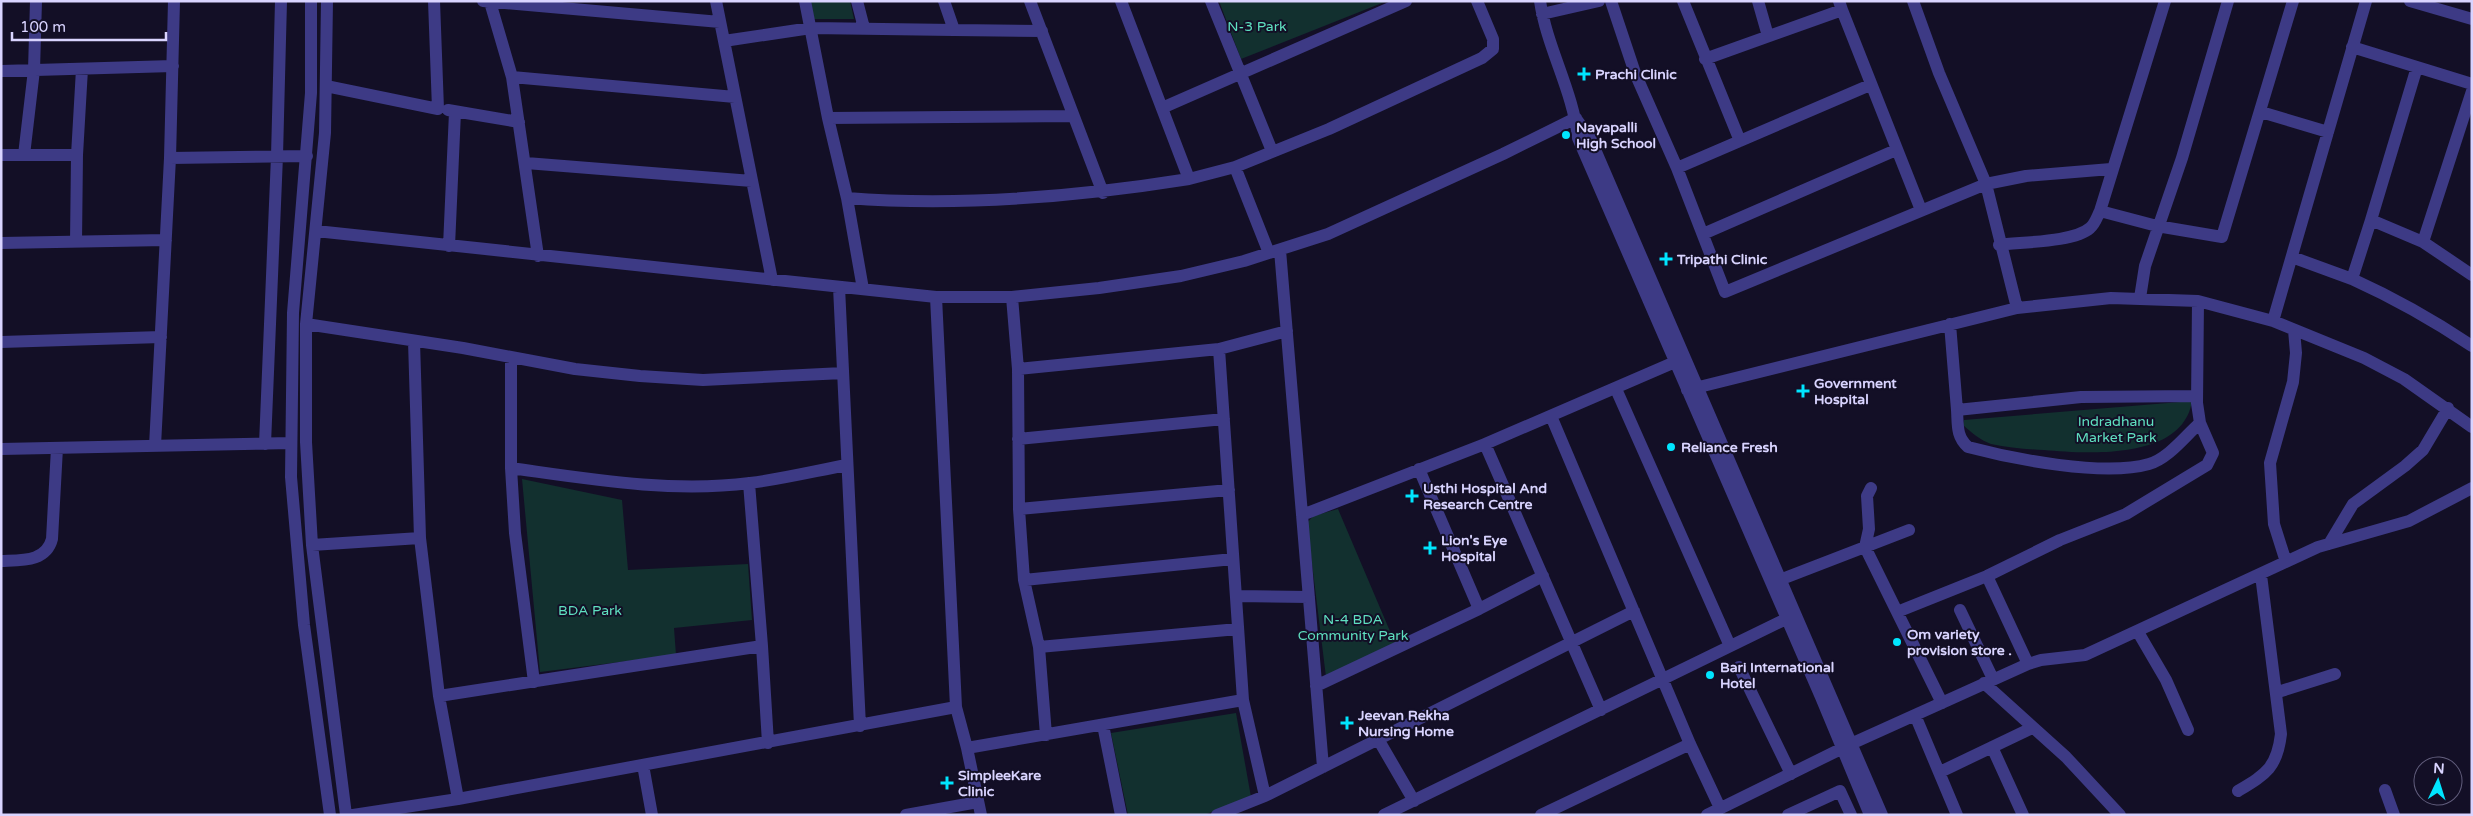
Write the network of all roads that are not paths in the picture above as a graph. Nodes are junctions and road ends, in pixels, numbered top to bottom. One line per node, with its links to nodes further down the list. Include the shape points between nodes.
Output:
1 (36, 1): 44 (street)
2 (174, 1): 41 (street)
3 (281, 1): 68 (street)
4 (311, 1): 69 (street)
5 (327, 1): 50 (street)
6 (434, 1): 54 (street)
7 (483, 1): 27 (street)
8 (716, 1): 32 (street)
9 (805, 1): 33 (street)
10 (857, 1): 34 (street)
11 (944, 1): 35 (street)
12 (1030, 1): 36 (street)
13 (1121, 1): 53 (street)
14 (1211, 1): 46 (street)
15 (1406, 1): 46 (street)
16 (1477, 1): 64 (street, via 1493,39 1492,49 1482,58 1337,125)
17 (1599, 1): 29 (street)
18 (1611, 1): 73 (street, via 1635,73)
19 (1683, 1): 40 (street)
20 (1758, 1): 37 (street)
21 (1913, 1): 77 (street, via 1938,73)
22 (2165, 1): 74 (street)
23 (2228, 1): 85 (street, via 2182,158)
24 (2293, 1): 56 (street)
25 (2366, 1): 39 (street)
26 (2410, 1): 31 (street)
27 (490, 2): 30 (street); 47 (street)
28 (1840, 6): 37 (street); 49 (street)
29 (1541, 7): 59 (street, via 1550,46)
30 (619, 8): 32 (street)
31 (2472, 19)
32 (720, 22): 38 (street)
33 (812, 28): 34 (street); 38 (street); 58 (street)
34 (864, 28): 35 (street)
35 (954, 30): 36 (street)
36 (1042, 31): 57 (street)
37 (1768, 36): 40 (street)
38 (724, 41): 52 (street)
39 (2352, 47): 42 (street); 61 (street)
40 (1705, 59): 62 (street)
41 (172, 66): 43 (street); 70 (street)
42 (2417, 67): 48 (street); 84 (street)
43 (82, 69): 44 (street); 67 (street)
44 (34, 70): 45 (street); 66 (street)
45 (1, 72)
46 (1240, 76): 53 (street); 64 (street)
47 (512, 77): 52 (street); 60 (street)
48 (2472, 84)
49 (1870, 85): 62 (street); 63 (street)
50 (326, 86): 54 (street); 81 (street, via 326,133)
51 (2472, 90): 90 (street)
52 (735, 97): 76 (street)
53 (1162, 108): 75 (street)
54 (438, 109): 55 (street)
55 (455, 112): 60 (street); 93 (street)
56 (2261, 112): 61 (street); 85 (street, via 2222,237)
57 (1074, 116): 58 (street); 78 (street)
58 (828, 118): 79 (street)
59 (1576, 118): 94 (street, via 1328,234); 118 (street, via 1578,138); 121 (street, via 1590,138)
60 (519, 122): 71 (street)
61 (2328, 132): 96 (street)
62 (1740, 141): 73 (street)
63 (1896, 150): 82 (street); 87 (street)
64 (1272, 151): 72 (street)
65 (1, 155): 66 (street)
66 (24, 155): 67 (street)
67 (77, 156): 89 (street)
68 (277, 156): 69 (street); 70 (street); 132 (street)
69 (307, 156): 80 (street)
70 (170, 158): 88 (street)
71 (526, 163): 76 (street); 95 (street)
72 (1235, 167): 75 (street); 94 (street)
73 (1677, 168): 87 (street)
74 (2111, 169): 77 (street, via 2026,176); 83 (street)
75 (1189, 179): 78 (street)
76 (752, 181): 99 (street)
77 (1986, 184): 82 (street); 92 (street)
78 (1103, 193): 79 (street, via 969,201 893,202)
79 (847, 198): 101 (street)
80 (304, 200): 81 (street); 131 (street, via 293,313)
81 (318, 202): 86 (street)
82 (1921, 210): 87 (street, via 1725,292)
83 (2100, 211): 85 (street); 92 (street, via 2090,228 2078,235)
84 (2371, 220): 90 (street); 98 (street)
85 (2157, 226): 104 (street)
86 (316, 231): 93 (street); 108 (street)
87 (1703, 234)
88 (166, 240): 89 (street); 112 (street)
89 (76, 242): 91 (street)
90 (2423, 242): 97 (street)
91 (1, 243)
92 (1999, 244): 106 (street)
93 (449, 246): 95 (street)
94 (1275, 251): 103 (street, via 1181,276); 111 (street)
95 (538, 256): 99 (street)
96 (2292, 257): 98 (street); 107 (street)
97 (2472, 275)
98 (2352, 279): 115 (street, via 2394,298)
99 (772, 280): 100 (street)
100 (839, 287): 101 (street); 120 (street)
101 (863, 289): 102 (street)
102 (936, 297): 103 (street); 183 (street)
103 (1012, 297): 119 (street)
104 (2140, 298): 105 (street); 106 (street)
105 (2198, 301): 107 (street); 123 (street)
106 (2017, 308): 109 (street)
107 (2273, 321): 110 (street)
108 (306, 324): 113 (street); 149 (street, via 306,442)
109 (1950, 324): 121 (street); 125 (street)
110 (2294, 330): 124 (street, via 2364,358); 153 (street, via 2293,382 2270,469 2274,524)
111 (1287, 331): 116 (street); 145 (street)
112 (161, 337): 114 (street); 134 (street)
113 (414, 341): 117 (street); 147 (street)
114 (1, 342)
115 (2472, 346)
116 (1219, 349): 119 (street); 127 (street)
117 (511, 359): 120 (street, via 574,369 703,380); 138 (street)
118 (1675, 362): 121 (street); 122 (street)
119 (1018, 369): 130 (street)
120 (843, 373): 137 (street)
121 (1692, 388): 157 (street); 165 (street)
122 (1616, 389): 126 (street); 170 (street)
123 (2197, 396): 125 (street, via 2081,397); 128 (street)
124 (2448, 408): 129 (street); 148 (street, via 2423,450 2353,504)
125 (1957, 410): 128 (street, via 1958,432 1968,447 2054,464 2096,467 2150,464 2164,456)
126 (1551, 416): 133 (street); 163 (street)
127 (1224, 419): 130 (street); 143 (street)
128 (2200, 423): 156 (street, via 2213,453 2207,465 2126,514 2060,540)
129 (2472, 427)
130 (1018, 439): 144 (street)
131 (291, 443): 132 (street); 204 (street, via 304,625)
132 (265, 444): 134 (street)
133 (1485, 444): 139 (street); 155 (street)
134 (155, 446): 135 (street)
135 (57, 448): 136 (street); 152 (street, via 49,548 37,558)
136 (1, 449)
137 (847, 465): 140 (street); 187 (street)
138 (511, 468): 140 (street, via 653,485); 176 (street, via 516,542)
139 (1419, 469): 145 (street); 161 (street)
140 (750, 483): 169 (street)
141 (1871, 488): 150 (street, via 1867,496 1869,529)
142 (2472, 488): 148 (street, via 2409,521)
143 (1229, 490): 144 (street); 151 (street)
144 (1020, 509): 158 (street)
145 (1302, 515): 160 (street)
146 (1909, 530): 150 (street)
147 (420, 538): 149 (street); 180 (street)
148 (2329, 544): 153 (street)
149 (312, 545): 202 (street)
150 (1865, 547): 157 (street); 164 (street)
151 (1233, 559): 158 (street); 159 (street)
152 (1, 561)
153 (2286, 562): 154 (street)
154 (2261, 575): 167 (street); 179 (street)
155 (1543, 576): 161 (street); 168 (street)
156 (1987, 576): 164 (street); 172 (street)
157 (1782, 579): 194 (street)
158 (1024, 580): 171 (street)
159 (1236, 596): 160 (street); 166 (street)
160 (1309, 597): 178 (street)
161 (1479, 609): 178 (street)
162 (1960, 610): 177 (street)
163 (1634, 611): 168 (street); 175 (street)
164 (1897, 612): 182 (street)
165 (1786, 619): 170 (street); 194 (street)
166 (1238, 629): 171 (street); 181 (street)
167 (2138, 632): 172 (street, via 2085,656); 189 (street, via 2166,680)
168 (1572, 642): 184 (street); 191 (street)
169 (762, 646): 176 (street); 192 (street)
170 (1730, 646): 175 (street)
171 (1039, 647): 190 (street)
172 (2028, 664): 177 (street)
173 (1739, 667): 200 (street)
174 (2335, 674): 179 (street)
175 (1663, 680): 184 (street); 193 (street)
176 (534, 682): 180 (street)
177 (1989, 682): 182 (street); 188 (street)
178 (1316, 686): 198 (street)
179 (2278, 692): 203 (street, via 2282,734 2279,751 2272,767 2264,775)
180 (440, 696): 206 (street)
181 (1242, 700): 186 (street); 205 (street)
182 (1942, 703): 185 (street)
183 (956, 707): 187 (street); 196 (street)
184 (1601, 710): 207 (street)
185 (1916, 715): 194 (street); 199 (street)
186 (1103, 724): 190 (street); 216 (street)
187 (860, 726): 192 (street)
188 (2032, 728): 195 (street); 227 (street, via 2088,778)
189 (2188, 730)
190 (1046, 735): 196 (street)
191 (1378, 739): 198 (street); 207 (street)
192 (768, 743): 197 (street)
193 (1690, 744): 209 (street); 219 (street)
194 (1848, 746): 200 (street); 223 (street); 224 (street)
195 (1992, 747): 199 (street); 226 (street)
196 (968, 748): 208 (street)
197 (643, 765): 206 (street); 213 (street)
198 (1323, 767): 205 (street)
199 (1940, 772): 225 (street)
200 (1791, 774): 209 (street)
201 (2385, 790): 228 (street)
202 (342, 791): 204 (street); 211 (street)
203 (2238, 791)
204 (327, 793): 210 (street)
205 (1266, 796): 217 (street)
206 (458, 799): 212 (street)
207 (1414, 800): 218 (street)
208 (978, 802): 214 (street); 215 (street)
209 (1720, 808): 220 (street)
210 (330, 815)
211 (346, 815)
212 (353, 815)
213 (652, 815)
214 (906, 815)
215 (981, 815)
216 (1121, 815)
217 (1217, 815)
218 (1384, 815)
219 (1541, 815)
220 (1707, 815)
221 (1788, 815): 222 (street, via 1840,791)
222 (1851, 815)
223 (1870, 815)
224 (1882, 815)
225 (1957, 815)
226 (2023, 815)
227 (2120, 815)
228 (2394, 815)

